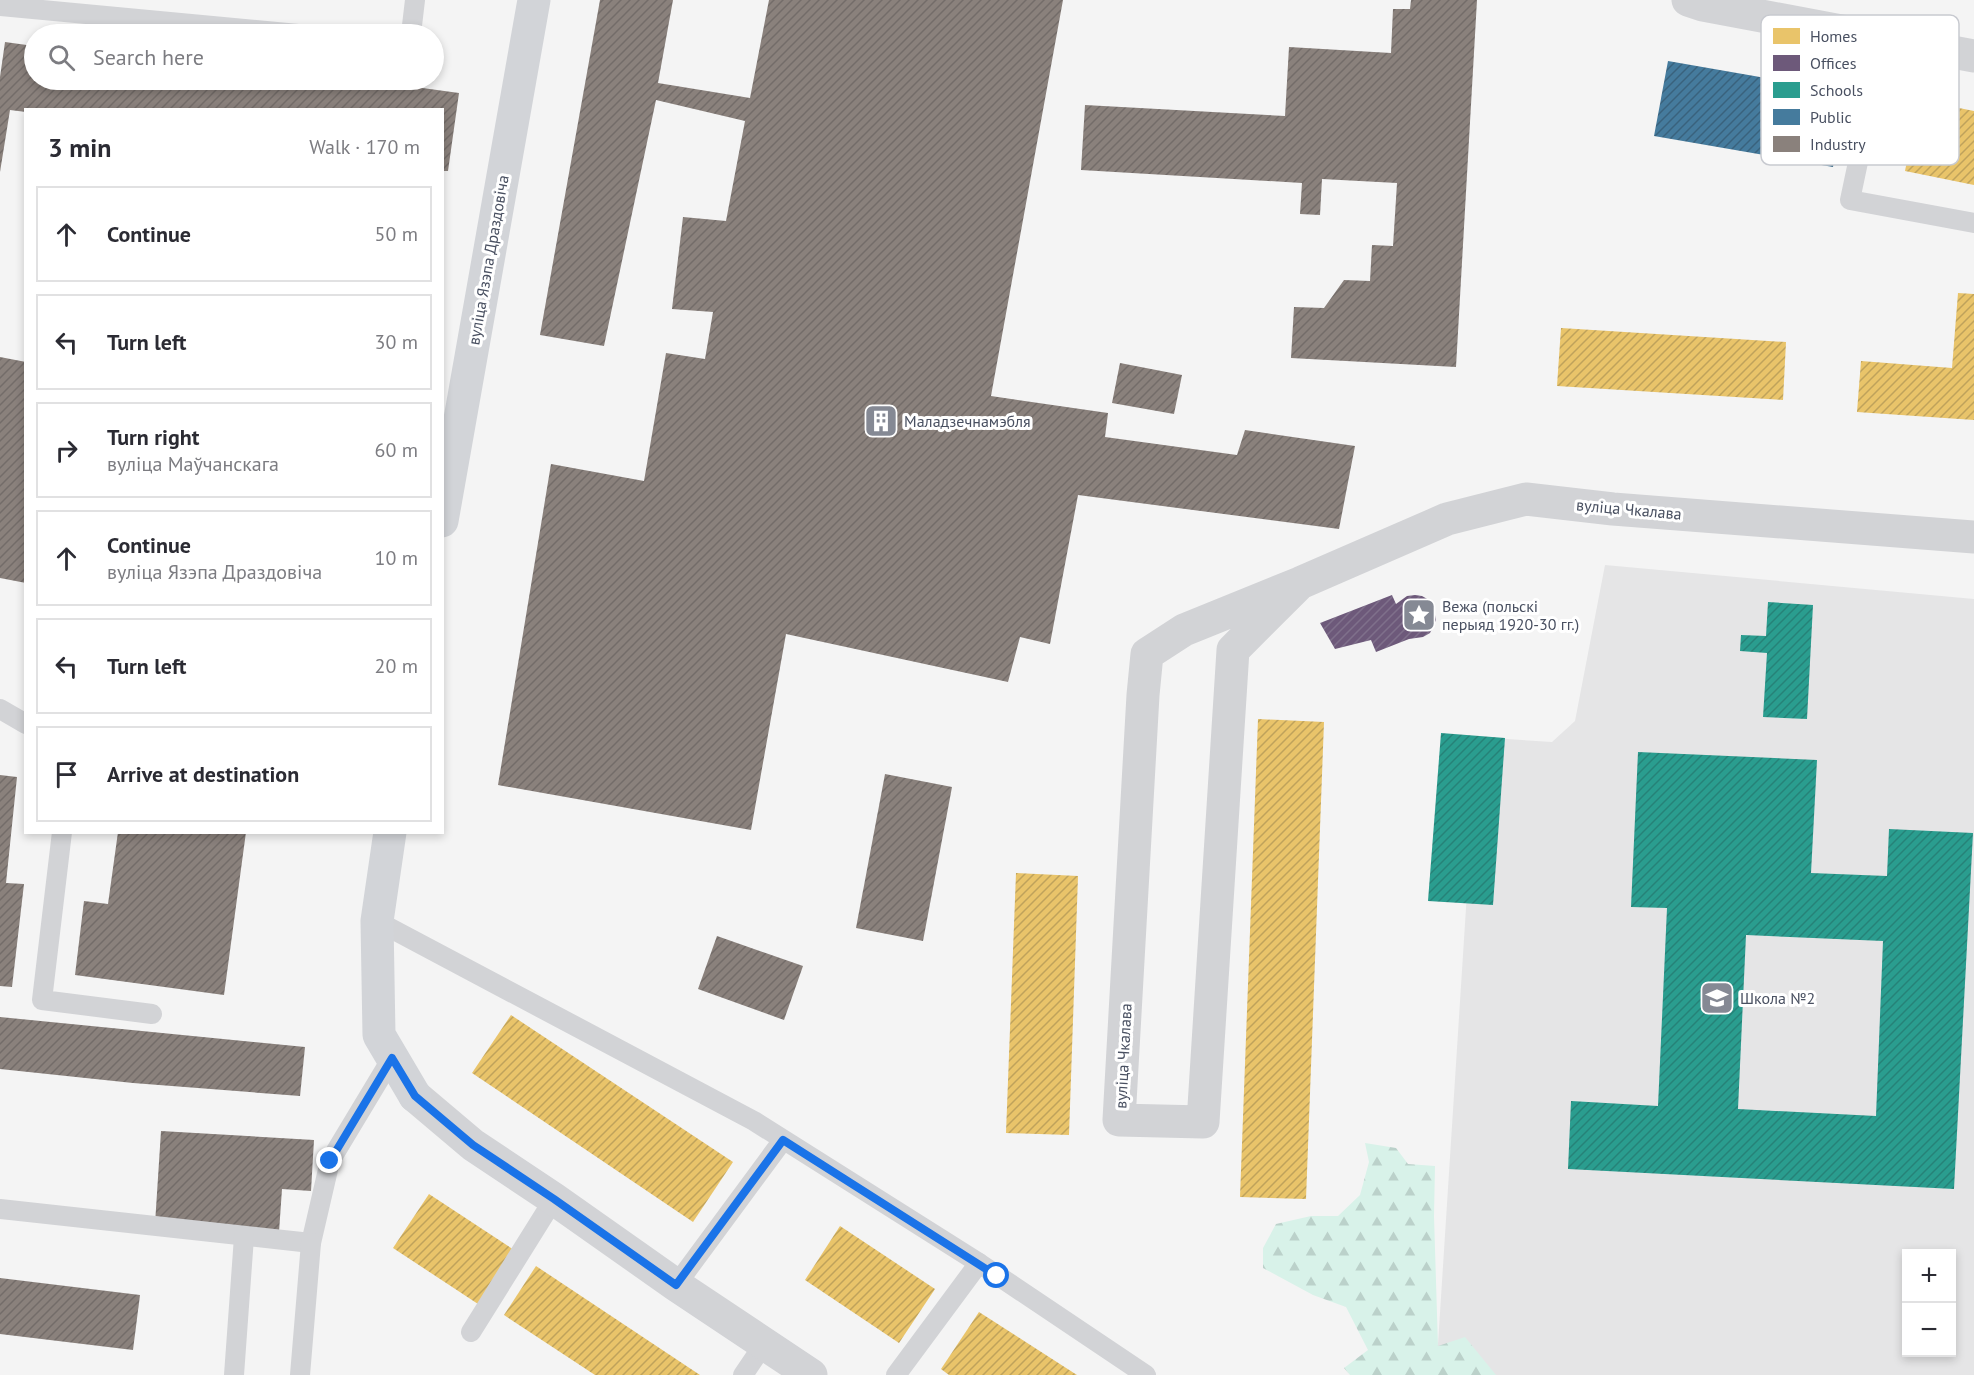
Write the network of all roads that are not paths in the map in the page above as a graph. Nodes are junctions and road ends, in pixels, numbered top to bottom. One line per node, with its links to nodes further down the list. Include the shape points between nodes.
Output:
1 (415, 0): 7 (lane)
2 (534, 0): 12 (street, вуліца Язэпа Драздовіча)
3 (1688, 0): 5 (street)
4 (0, 6): 6 (lane)
5 (1761, 16)
6 (192, 24)
7 (412, 24)
8 (1959, 53): 9 (street)
9 (1974, 56)
10 (1857, 165): 11 (lane, via 1850,200)
11 (1974, 223)
12 (444, 510)
13 (1974, 537): 14 (street, вуліца Чкалава, via 1526,499 1447,519)
14 (1300, 583): 14 (street, вуліца Чкалава, via 1184,630 1147,654 1119,1120 1203,1122 1233,650)
15 (0, 709): 16 (lane)
16 (24, 723)
17 (62, 834): 20 (lane, via 42,1000)
18 (390, 834): 19 (street)
19 (377, 921): 21 (street, via 379,1035); 22 (lane)
20 (152, 1014)
21 (392, 1058): 23 (street, via 415,1096 473,1145); 26 (lane, via 330,1161)
22 (783, 1140): 27 (lane); 28 (lane)
23 (554, 1199): 28 (street); 29 (lane)
24 (0, 1209): 25 (lane)
25 (244, 1237): 26 (lane); 31 (lane)
26 (311, 1243): 32 (lane)
27 (979, 1263): 35 (lane); 36 (lane)
28 (676, 1285): 30 (street)
29 (471, 1332)
30 (765, 1344): 33 (lane); 34 (street)
31 (234, 1375)
32 (300, 1375)
33 (743, 1375)
34 (811, 1375)
35 (896, 1375)
36 (1146, 1375)

